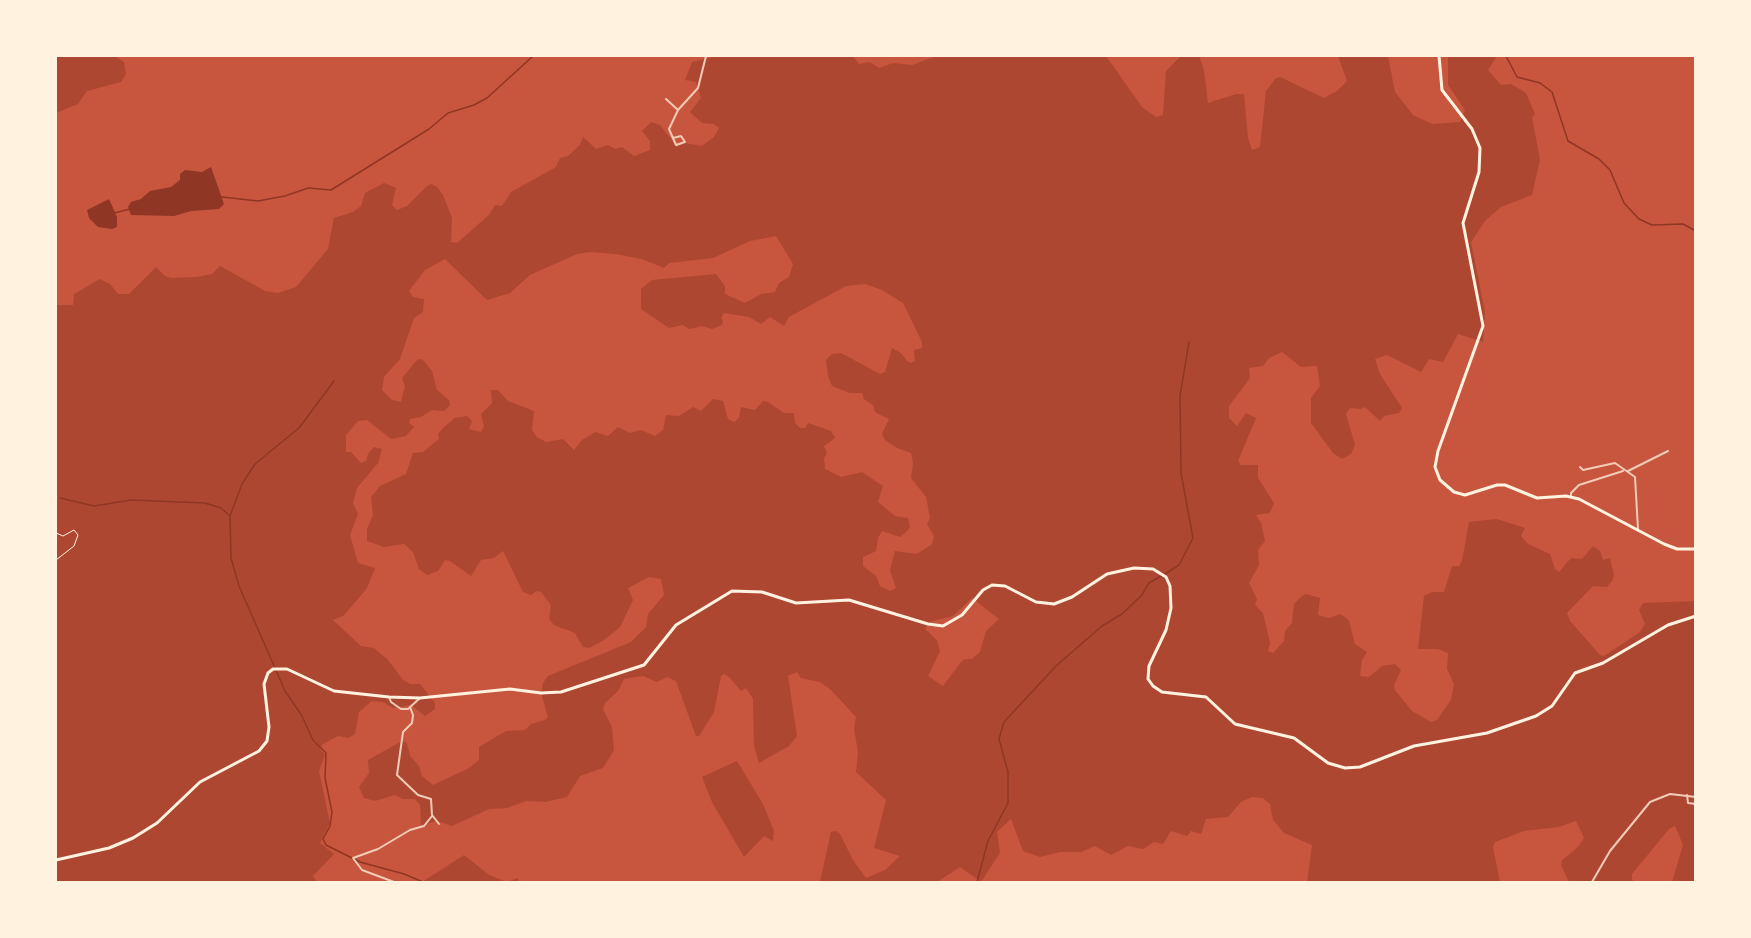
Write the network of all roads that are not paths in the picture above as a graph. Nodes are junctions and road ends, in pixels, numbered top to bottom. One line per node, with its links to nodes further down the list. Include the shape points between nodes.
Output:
1 (706, 56): 4 (street, via 698,88)
2 (1439, 56): 12 (main road, via 1442,90 1472,129 1480,148 1479,172 1463,223 1483,326 1438,451 1436,472 1446,487 1457,494 1473,494 1497,485 1540,498)
3 (666, 99): 4 (street)
4 (678, 110): 5 (street, via 669,129)
5 (673, 138)
6 (1668, 451): 10 (street)
7 (1604, 465): 8 (street, via 1583,470); 9 (street, via 1615,463); 11 (street)
8 (1580, 466)
9 (1623, 471): 10 (street); 11 (street)
10 (1628, 471): 13 (street, via 1635,477)
11 (1605, 475): 12 (street, via 1579,485)
12 (1571, 497): 13 (main road)
13 (1638, 529): 14 (main road, via 1677,549)
14 (1695, 549)
15 (1695, 616): 17 (main road, via 1660,628 1603,663 1575,673 1552,706 1536,716 1487,733 1414,746 1360,767 1336,766 1294,738 1235,724 1206,697 1162,692 1153,686 1148,680 1149,666 1166,630 1171,598 1170,586 1161,572 1144,567 1107,574 1054,604 1036,602 1005,586 992,585 962,615 943,626 849,600 796,603 762,592 732,591 676,625 650,660 628,672 561,693 510,689)
16 (389, 697): 17 (main road); 18 (street, via 396,707); 24 (main road, via 334,691 287,669 273,669 264,684 268,735 259,751 200,782 157,823 134,838)
17 (420, 698): 18 (street)
18 (410, 707): 22 (street, via 412,723 403,732 397,775 418,795 431,799)
19 (1687, 795): 20 (street); 21 (street, via 1688,803); 26 (street, via 1664,794 1650,802 1610,851)
20 (1695, 797)
21 (1695, 804)
22 (432, 815): 23 (street); 25 (street, via 424,826 353,858 362,870)
23 (439, 824)
24 (56, 860)
25 (394, 882)
26 (1592, 882)

